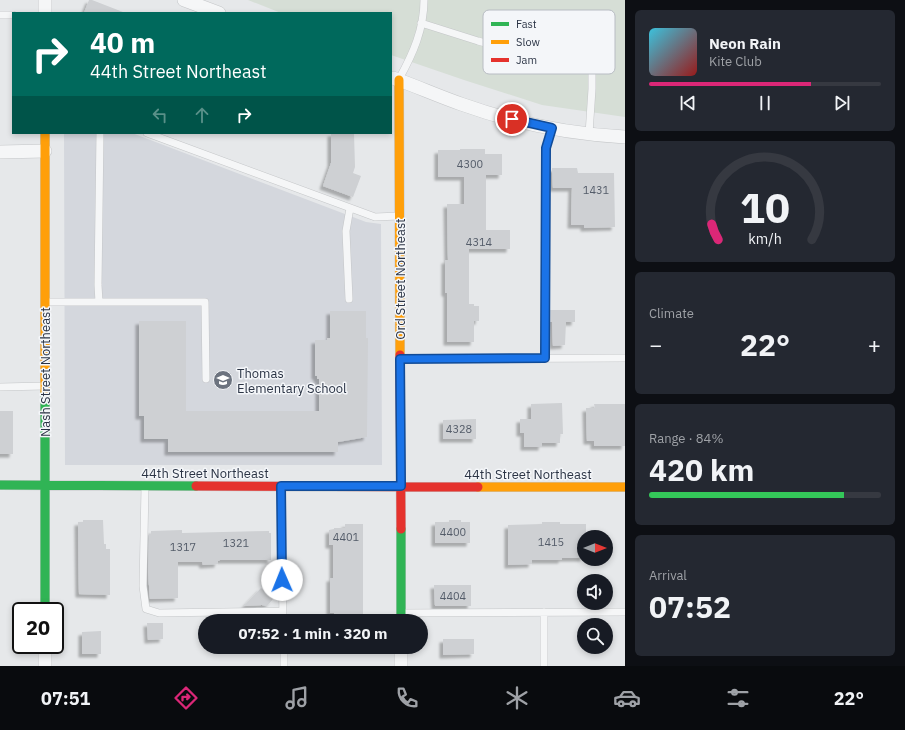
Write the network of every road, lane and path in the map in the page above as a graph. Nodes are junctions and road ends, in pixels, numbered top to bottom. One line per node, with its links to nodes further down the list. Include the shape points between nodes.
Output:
1 (45, 0): 4 (street)
2 (184, 0): 5 (street)
3 (424, 0): 8 (lane)
4 (45, 12)
5 (216, 12)
6 (0, 15): 7 (lane)
7 (12, 15)
8 (421, 23): 9 (lane); 11 (lane, via 419,39 411,58)
9 (483, 42)
10 (592, 74): 16 (lane)
11 (395, 79): 12 (street, via 502,117); 21 (street, Ord Street Northeast)
12 (552, 128): 16 (street); 25 (lane, via 546,148)
13 (45, 134): 18 (street, Nash Street Northeast)
14 (100, 134): 24 (lane)
15 (150, 134): 20 (lane)
16 (589, 134): 17 (street)
17 (625, 137)
18 (45, 151): 19 (street); 23 (street, Nash Street Northeast)
19 (0, 152)
20 (350, 208): 21 (lane, via 375,217); 22 (lane, via 346,231)
21 (399, 216): 27 (street, Ord Street Northeast)
22 (348, 299)
23 (45, 302): 24 (lane); 29 (street, Nash Street Northeast)
24 (99, 302): 28 (lane, via 205,302)
25 (545, 358): 26 (lane); 27 (lane)
26 (625, 358)
27 (400, 359): 35 (street, Ord Street Northeast)
28 (206, 379)
29 (45, 386): 30 (lane); 32 (street, Nash Street Northeast)
30 (0, 387)
31 (0, 485): 32 (street, 44th Street Northeast)
32 (45, 485): 33 (street, 44th Street Northeast); 37 (street, Nash Street Northeast)
33 (145, 486): 34 (street, 44th Street Northeast); 38 (lane, via 142,586 146,609 159,613)
34 (281, 486): 35 (street, 44th Street Northeast); 38 (lane)
35 (401, 486): 36 (street, 44th Street Northeast); 41 (street, Ord Street Northeast)
36 (625, 487)
37 (45, 602)
38 (283, 611)
39 (544, 612): 40 (lane); 42 (lane); 49 (lane)
40 (625, 612)
41 (401, 614)
42 (428, 616)
43 (45, 654): 46 (street)
44 (284, 654): 47 (lane)
45 (401, 654): 48 (street)
46 (45, 666)
47 (284, 666)
48 (402, 666)
49 (544, 666)

